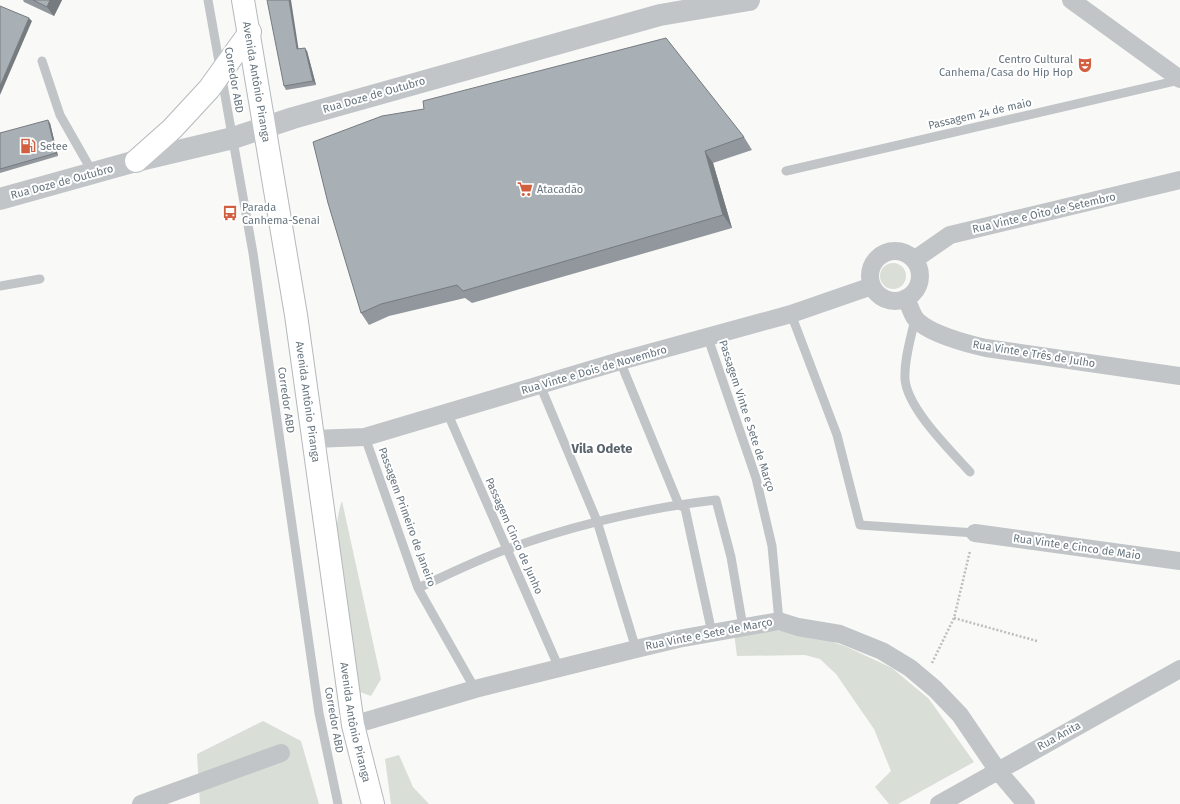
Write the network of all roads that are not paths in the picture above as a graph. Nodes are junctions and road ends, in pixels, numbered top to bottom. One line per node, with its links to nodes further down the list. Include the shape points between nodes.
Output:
1 (208, 0): 7 (lane, Corredor ABD)
2 (243, 0): 5 (main road, Avenida Antônio Piranga)
3 (749, 0): 9 (street, Rua Doze de Outubro, via 660,15)
4 (1071, 0): 8 (street)
5 (250, 32): 7 (main road); 9 (main road, Avenida Antônio Piranga)
6 (42, 61): 13 (lane, via 60,115)
7 (220, 72): 10 (lane, Corredor ABD); 11 (main road, via 172,129)
8 (1180, 79): 12 (lane, Passagem 24 de maio)
9 (265, 126): 10 (street, Rua Doze de Outubro); 29 (main road, Avenida Antônio Piranga)
10 (233, 138): 11 (street, Rua Doze de Outubro); 48 (lane, Corredor ABD, via 254,261 319,713)
11 (136, 161): 13 (street, Rua Doze de Outubro)
12 (786, 171)
13 (94, 173): 15 (street, Rua Doze de Outubro)
14 (1180, 180): 16 (street, Rua Vinte e Oito de Setembro, via 950,235)
15 (0, 199)
16 (914, 260): 19 (street, via 901,252 885,253 870,270); 20 (street, via 919,276 918,285)
17 (40, 279): 18 (lane)
18 (0, 286)
19 (872, 286): 20 (street, via 876,293 890,300); 21 (street, Rua Vinte e Dois de Novembro)
20 (906, 298): 22 (street)
21 (791, 314): 23 (street, Rua Vinte e Dois de Novembro); 33 (lane, via 837,435 860,524)
22 (915, 318): 25 (street, Rua Vinte e Três de Julho, via 935,332 957,341 986,348); 30 (lane, via 906,358 905,380 910,398 921,416)
23 (708, 338): 24 (street, Rua Vinte e Dois de Novembro); 37 (lane, Passagem Vinte e Sete de Março, via 756,478 772,546)
24 (620, 361): 26 (street, Rua Vinte e Dois de Novembro); 31 (lane)
25 (1180, 376)
26 (540, 385): 27 (street, Rua Vinte e Dois de Novembro); 32 (lane)
27 (447, 412): 28 (street, Rua Vinte e Dois de Novembro); 34 (lane, Passagem Cinco de Junho)
28 (365, 436): 29 (street, Rua Vinte e Dois de Novembro); 36 (lane, Passagem Primeiro de Janeiro)
29 (313, 439): 44 (main road, Avenida Antônio Piranga)
30 (970, 472)
31 (679, 504): 32 (lane); 38 (lane, via 716,500 731,557); 39 (lane, via 685,508)
32 (597, 521): 34 (lane); 40 (lane)
33 (975, 533): 35 (street, Rua Vinte e Cinco de Maio)
34 (506, 550): 36 (lane); 41 (lane, Passagem Cinco de Junho)
35 (1180, 561)
36 (418, 588): 43 (lane, Passagem Primeiro de Janeiro)
37 (779, 621): 38 (street, Rua Vinte e Sete de Março); 46 (street, Rua Vinte e Sete de Março, via 840,634 882,651 910,668 960,715)
38 (743, 627): 39 (street, Rua Vinte e Sete de Março)
39 (712, 633): 40 (street, Rua Vinte e Sete de Março)
40 (636, 649): 41 (street, Rua Vinte e Sete de Março)
41 (559, 668): 43 (street, Rua Vinte e Sete de Março)
42 (1180, 669): 46 (street, Rua Anita)
43 (475, 689): 44 (street, Rua Vinte e Sete de Março)
44 (353, 725): 49 (main road, Avenida Antônio Piranga)
45 (281, 753): 47 (street)
46 (998, 771): 50 (street, Rua Anita); 51 (street, Rua Vinte e Sete de Março)
47 (140, 804)
48 (338, 804)
49 (373, 804)
50 (939, 804)
51 (1026, 804)

